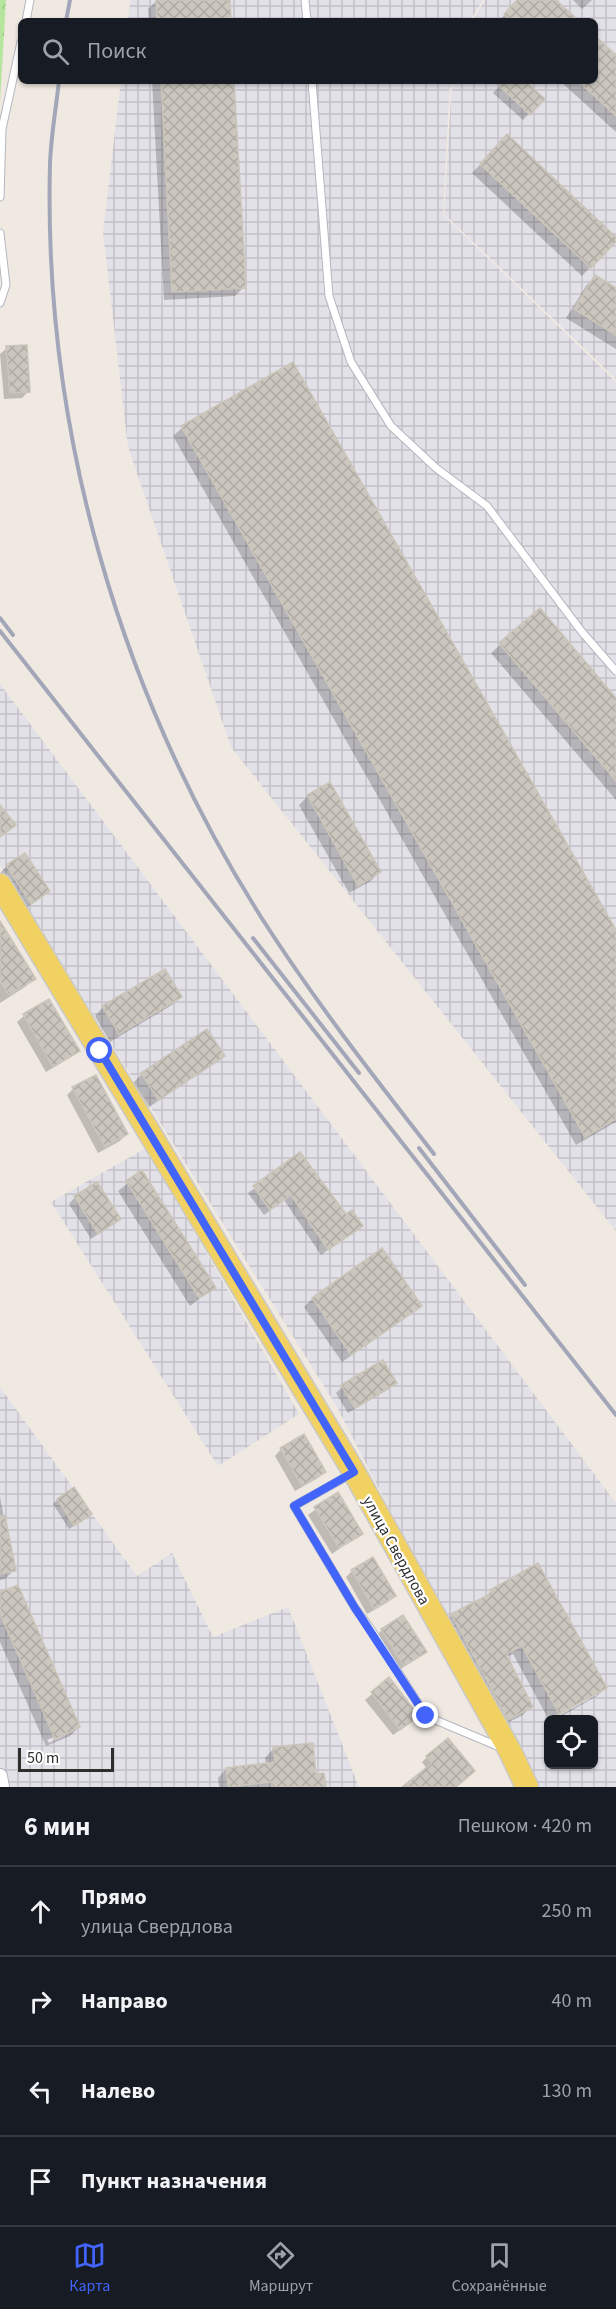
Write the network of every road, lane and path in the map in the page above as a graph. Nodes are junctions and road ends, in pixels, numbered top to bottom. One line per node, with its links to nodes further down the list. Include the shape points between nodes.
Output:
1 (30, 0): 3 (lane)
2 (306, 0): 4 (lane)
3 (27, 18)
4 (307, 18)
5 (18, 56): 7 (lane, via 2,129)
6 (312, 84): 10 (lane, via 328,296 351,362 391,426 436,468 487,506 582,632)
7 (0, 197)
8 (0, 233): 9 (lane, via 6,285)
9 (0, 303)
10 (616, 670)
11 (0, 885): 12 (main road, улица Свердлова)
12 (354, 1472): 13 (main road, улица Свердлова); 13 (lane, via 294,1506 426,1716)
13 (510, 1751): 16 (main road, улица Свердлова)
14 (0, 1776): 15 (street)
15 (2, 1787)
16 (527, 1787)

